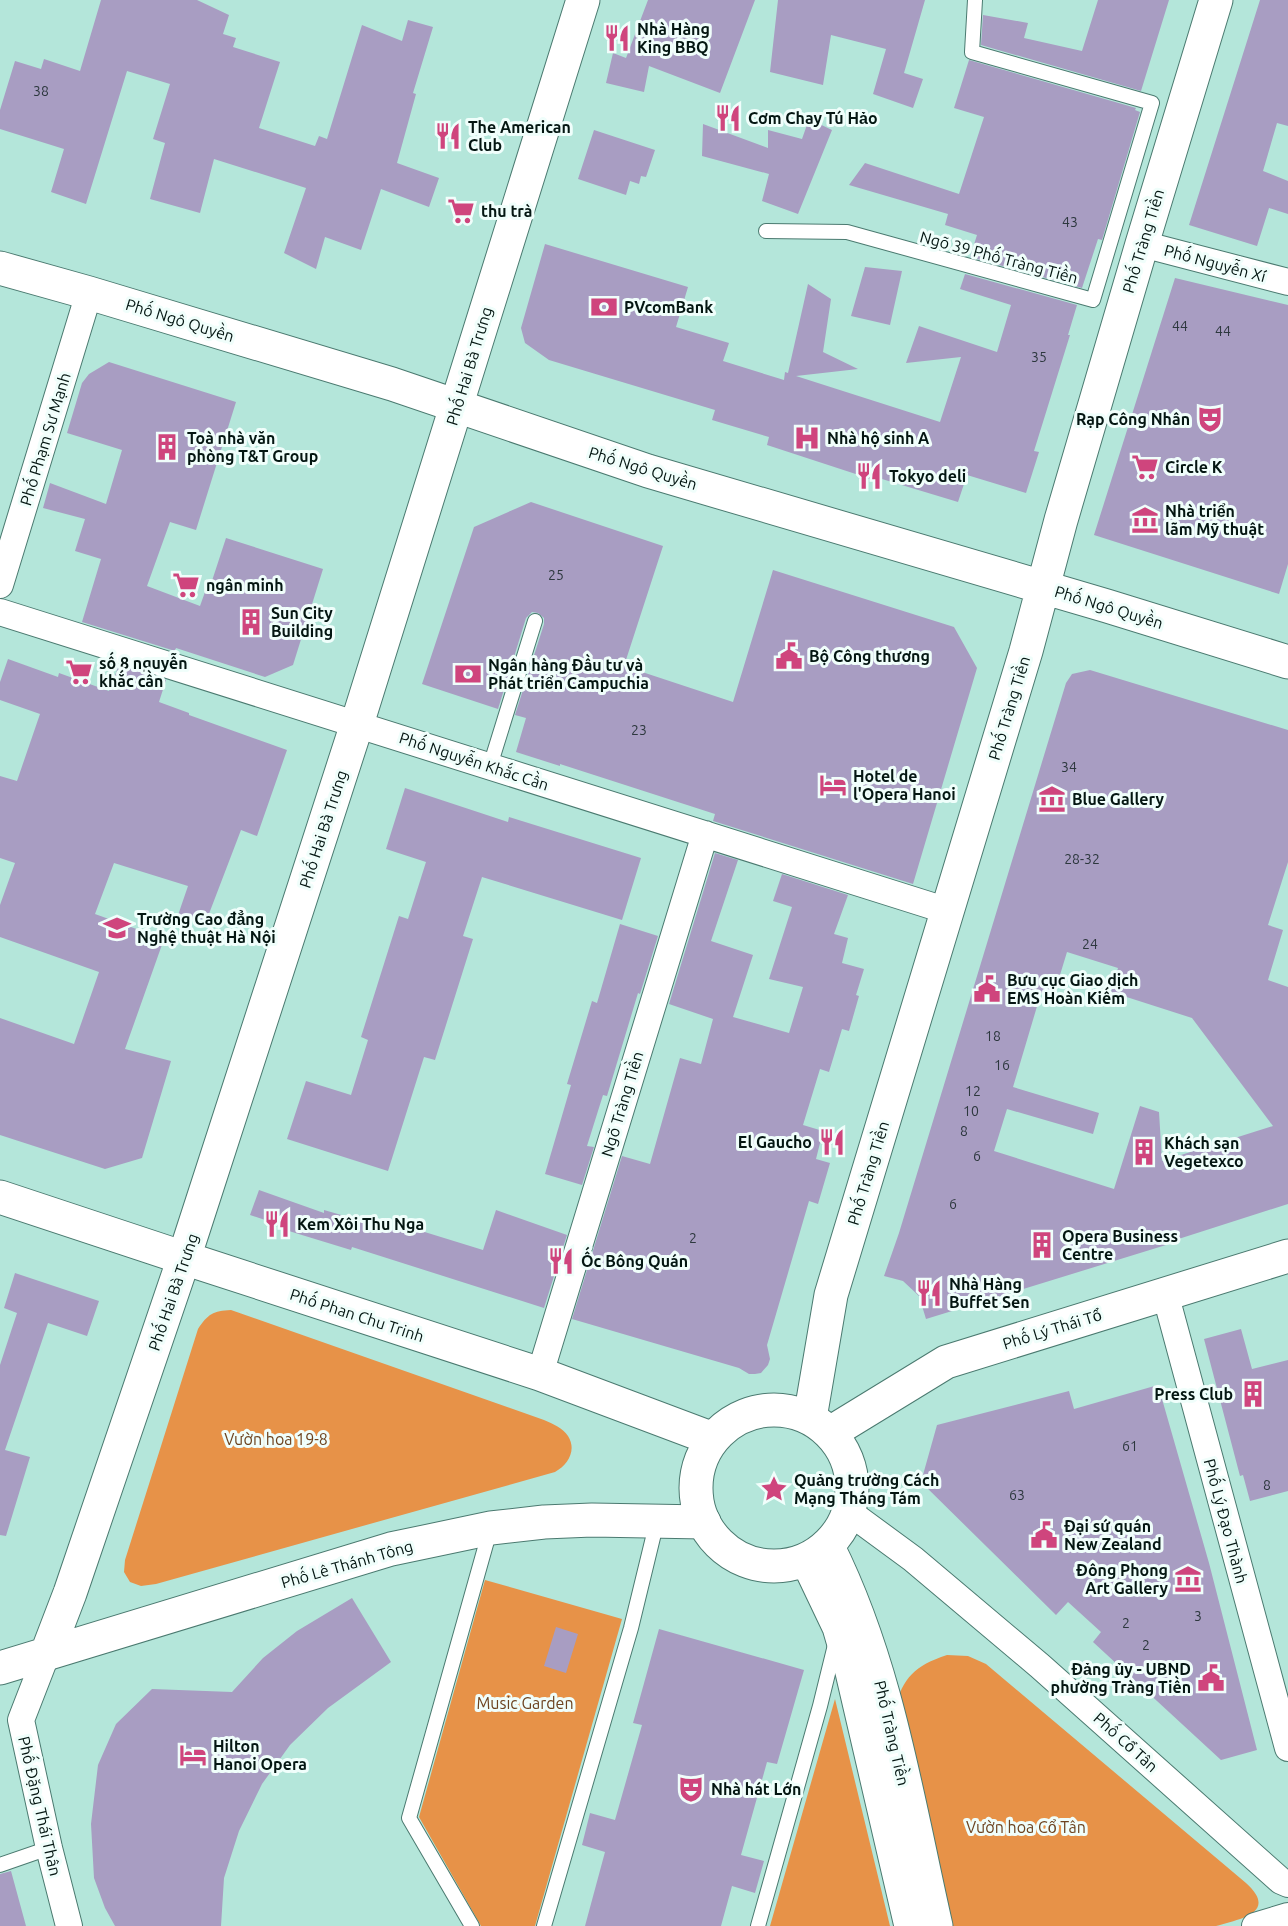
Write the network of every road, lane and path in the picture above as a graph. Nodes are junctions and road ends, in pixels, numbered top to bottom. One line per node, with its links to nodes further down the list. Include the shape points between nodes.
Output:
1 (583, 0): 9 (street, Phố Hai Bà Trưng)
2 (975, 0): 4 (lane, Ngõ 39 Phố Tràng Tiền, via 972,52 1152,103 1094,300 847,232)
3 (1216, 0): 5 (street, Phố Tràng Tiền)
4 (766, 231)
5 (1142, 244): 7 (street, Phố Nguyễn Xí); 11 (street, Phố Tràng Tiền)
6 (0, 268): 8 (street, Phố Ngô Quyền)
7 (1288, 282)
8 (89, 293): 9 (street, Phố Ngô Quyền); 10 (street, Phố Phạm Sư Mạnh)
9 (457, 406): 11 (street, Phố Ngô Quyền, via 648,471); 15 (street, Phố Hai Bà Trưng)
10 (0, 585)
11 (1043, 587): 14 (street, Phố Ngô Quyền); 18 (street, Phố Tràng Tiền)
12 (0, 612): 15 (street, Phố Nguyễn Khắc Cần)
13 (535, 621): 16 (lane)
14 (1286, 657)
15 (357, 724): 16 (street, Phố Nguyễn Khắc Cần); 21 (street, Phố Hai Bà Trưng)
16 (490, 766): 17 (street, Phố Nguyễn Khắc Cần)
17 (705, 834): 18 (street, Phố Nguyễn Khắc Cần); 23 (street, Ngõ Tràng Tiền)
18 (948, 911): 24 (street, Phố Tràng Tiền, via 831,1295)
19 (0, 1197): 21 (street, Phố Phan Chu Trinh)
20 (1288, 1256): 22 (street, Phố Lý Thái Tổ)
21 (184, 1258): 23 (street, Phố Phan Chu Trinh); 32 (street, Phố Hai Bà Trưng)
22 (1165, 1293): 24 (street, Phố Lý Thái Tổ, via 946,1362); 34 (street, Phố Lý Đạo Thành)
23 (540, 1374): 25 (street, Phố Phan Chu Trinh)
24 (820, 1426): 25 (street, via 780,1410 761,1411 743,1416); 26 (street, via 844,1452 851,1475)
25 (713, 1439): 28 (street, via 698,1471 696,1488)
26 (849, 1512): 30 (street, via 840,1531); 37 (street, Phố Cổ Tân, via 913,1559 1031,1658)
27 (657, 1521): 28 (street, Phố Lê Thánh Tông); 29 (street, Phố Lê Thánh Tông, via 556,1521); 41 (lane, via 637,1607)
28 (704, 1522): 30 (street, via 719,1544 741,1559 785,1567)
29 (491, 1528): 32 (street, Phố Lê Thánh Tông, via 391,1550); 40 (lane, via 409,1818)
30 (818, 1554): 31 (street, Phố Tràng Tiền); 44 (street, Phố Tràng Tiền, via 848,1586 881,1682)
31 (839, 1627): 42 (lane); 43 (street, Phố Tràng Tiền)
32 (47, 1653): 33 (street, Phố Lê Thánh Tông); 35 (street, Phố Đặng Thái Thân, via 21,1720)
33 (0, 1668)
34 (1288, 1748)
35 (49, 1848): 36 (lane); 39 (street, Phố Đặng Thái Thân)
36 (0, 1865)
37 (1288, 1884)
38 (1288, 1916): 45 (street)
39 (69, 1926)
40 (472, 1926)
41 (544, 1926)
42 (758, 1926)
43 (911, 1926)
44 (936, 1926)
45 (1255, 1926)

